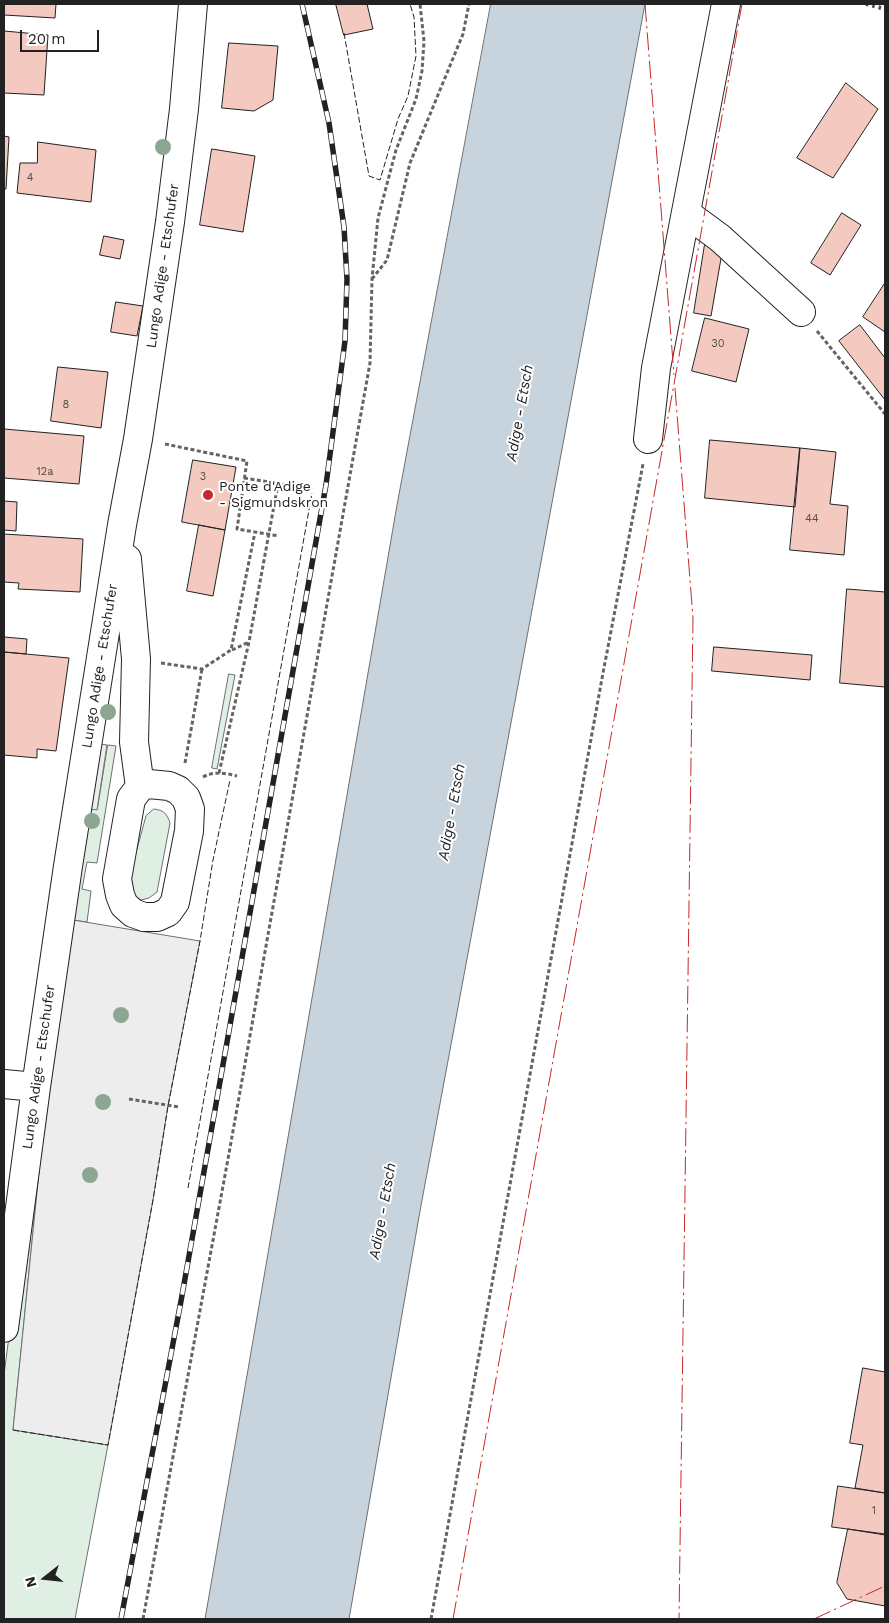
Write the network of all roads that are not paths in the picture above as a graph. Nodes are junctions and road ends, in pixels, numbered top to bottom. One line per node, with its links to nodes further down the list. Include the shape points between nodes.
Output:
1 (192, 4): 6 (street, Lungo Adige - Etschufer, via 184,109 170,222)
2 (726, 4): 3 (street)
3 (686, 212): 4 (street, via 720,238); 5 (street, via 656,368)
4 (801, 312)
5 (648, 439)
6 (122, 525): 7 (street, via 136,659 134,742); 9 (street, Lungo Adige - Etschufer)
7 (140, 786): 7 (street, via 157,784 178,790 190,809 189,831 175,902 168,912 157,917 133,913 124,905 120,895 118,879 131,799)
8 (4, 1084): 9 (street)
9 (36, 1087): 10 (street, Lungo Adige - Etschufer)
10 (4, 1328)

